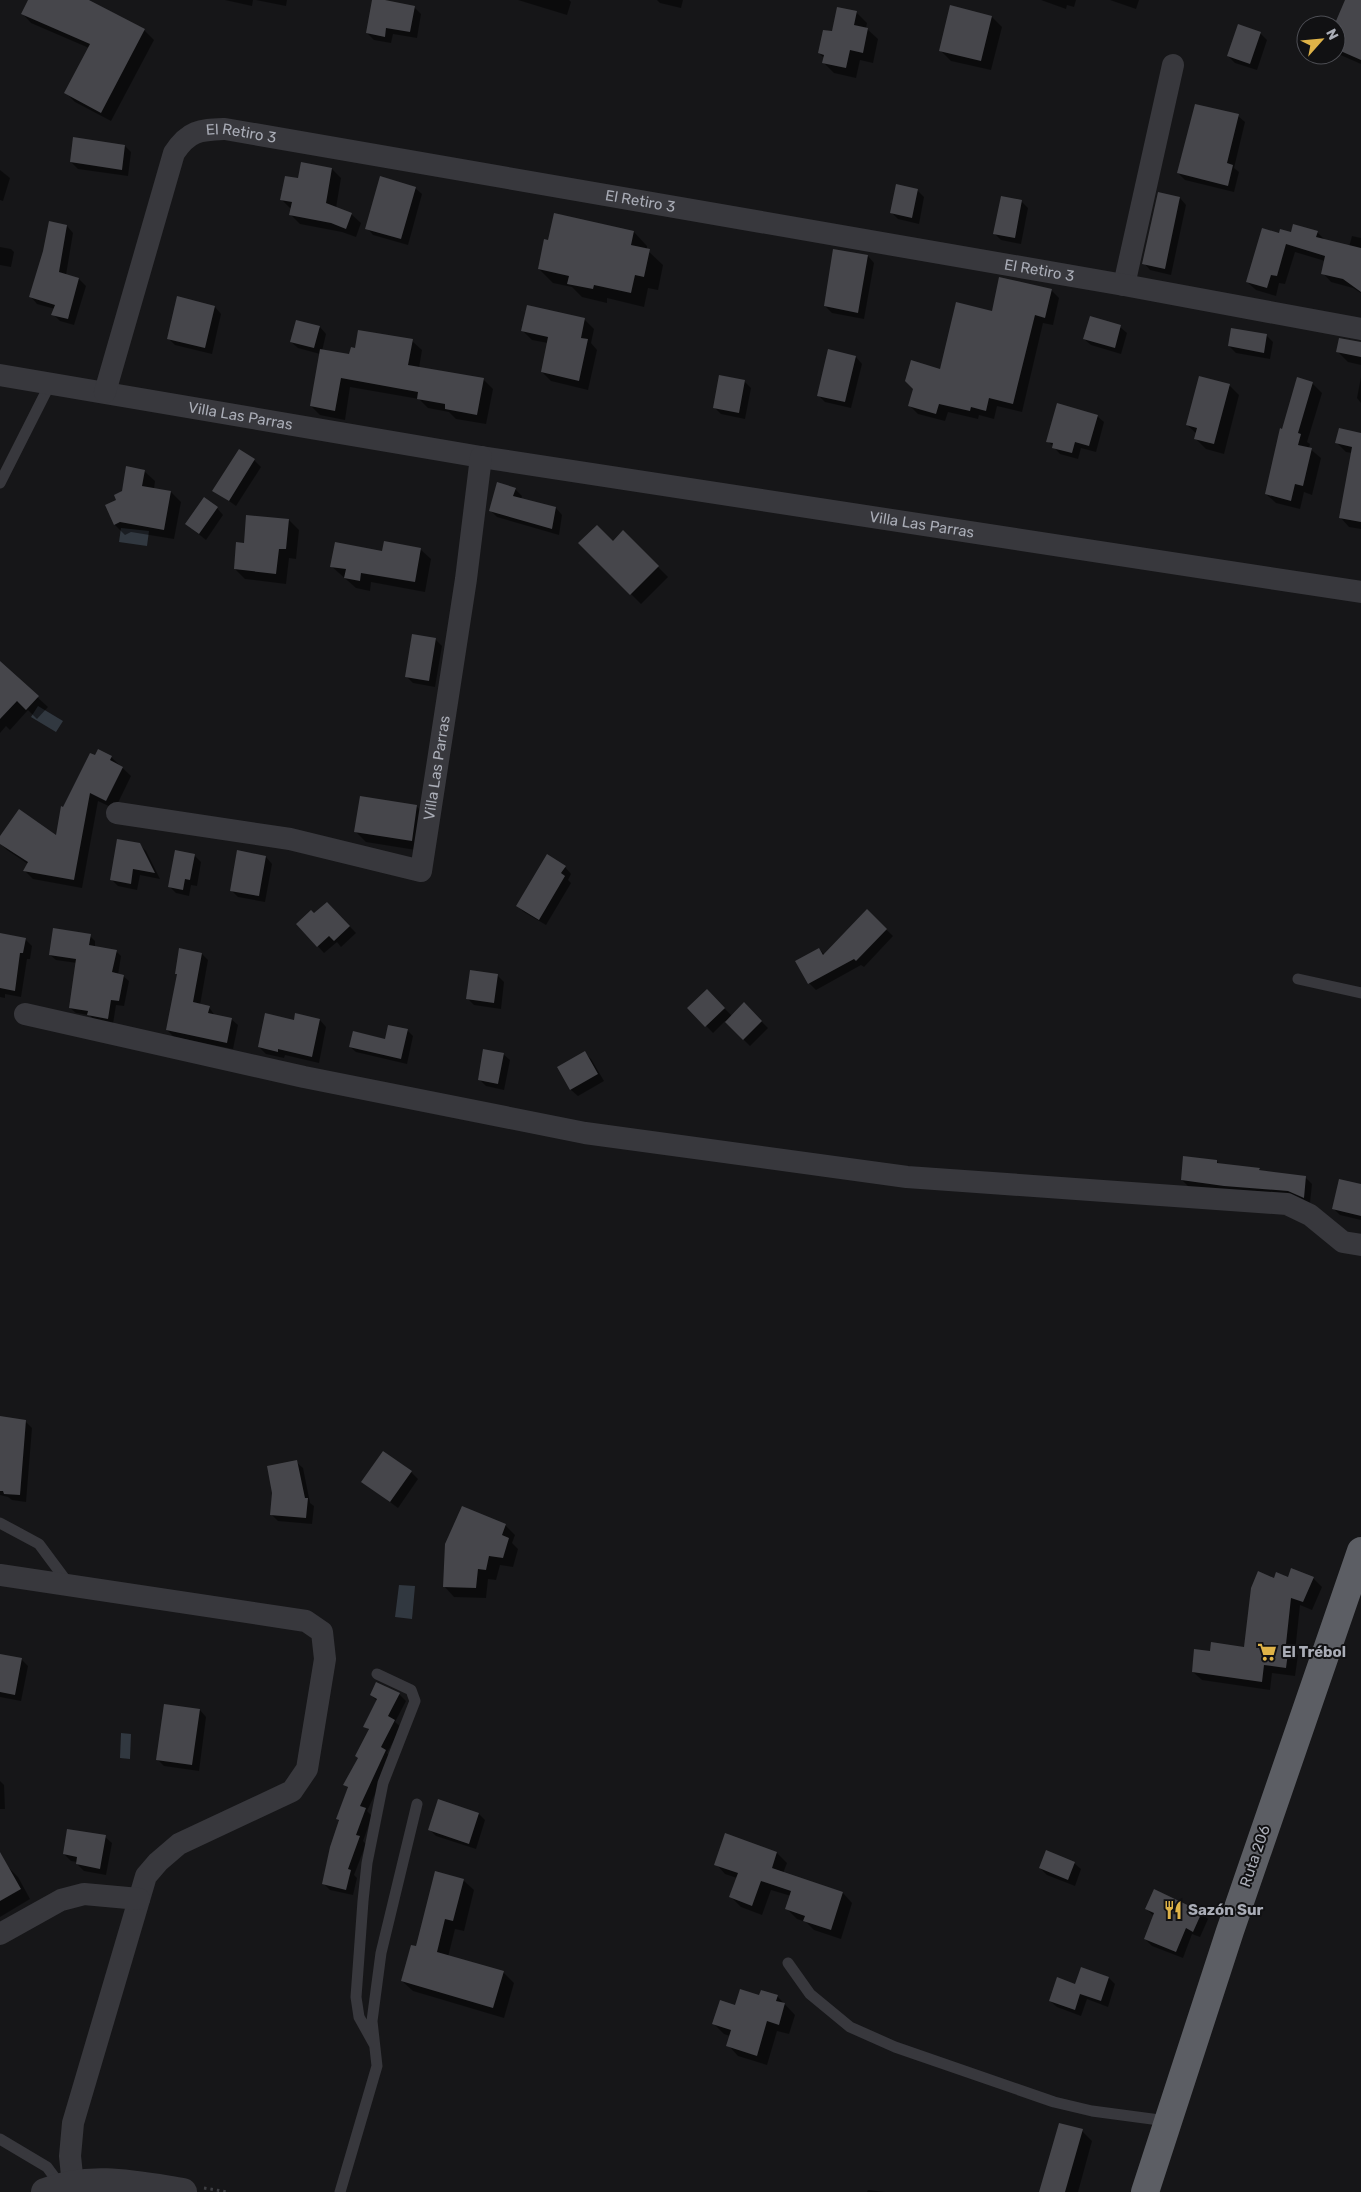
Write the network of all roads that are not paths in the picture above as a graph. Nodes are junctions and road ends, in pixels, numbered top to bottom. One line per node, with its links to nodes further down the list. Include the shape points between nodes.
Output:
1 (1173, 66): 2 (street)
2 (1124, 285): 3 (street, El Retiro 3); 6 (street, El Retiro 3, via 225,130 199,130 182,140 174,153)
3 (1361, 329)
4 (0, 375): 5 (street, Villa Las Parras)
5 (50, 384): 6 (street, Villa Las Parras); 8 (lane)
6 (105, 392): 7 (street, Villa Las Parras)
7 (482, 457): 9 (street, Villa Las Parras); 10 (street, Villa Las Parras, via 421,871 290,839)
8 (0, 484)
9 (1361, 592)
10 (117, 813)
11 (1298, 980): 12 (lane)
12 (1361, 993)
13 (25, 1014): 14 (street, via 304,1077 585,1133 907,1177 1287,1204 1310,1215 1344,1242)
14 (1361, 1245)
15 (0, 1523): 18 (lane, via 38,1544)
16 (1361, 1550): 25 (highway, Ruta 206)
17 (0, 1575): 18 (street)
18 (68, 1584): 21 (street, via 306,1621 322,1632 325,1660 307,1769 292,1791 179,1844 146,1876)
19 (377, 1674): 24 (lane, via 411,1690 415,1701 382,1783 363,1901 356,1997 359,2017)
20 (417, 1804): 24 (lane, via 381,1953 372,2021)
21 (139, 1899): 22 (street, via 84,1894 61,1900); 27 (street, via 73,2123 70,2156)
22 (0, 1934)
23 (788, 1963): 25 (lane, via 810,1994 850,2028 1054,2102 1092,2111)
24 (374, 2044): 29 (lane, via 377,2066)
25 (1168, 2120): 30 (highway, Ruta 206)
26 (0, 2139): 27 (lane, via 47,2168)
27 (60, 2188): 28 (street, via 122,2182)
28 (183, 2192)
29 (340, 2192)
30 (1145, 2192)

